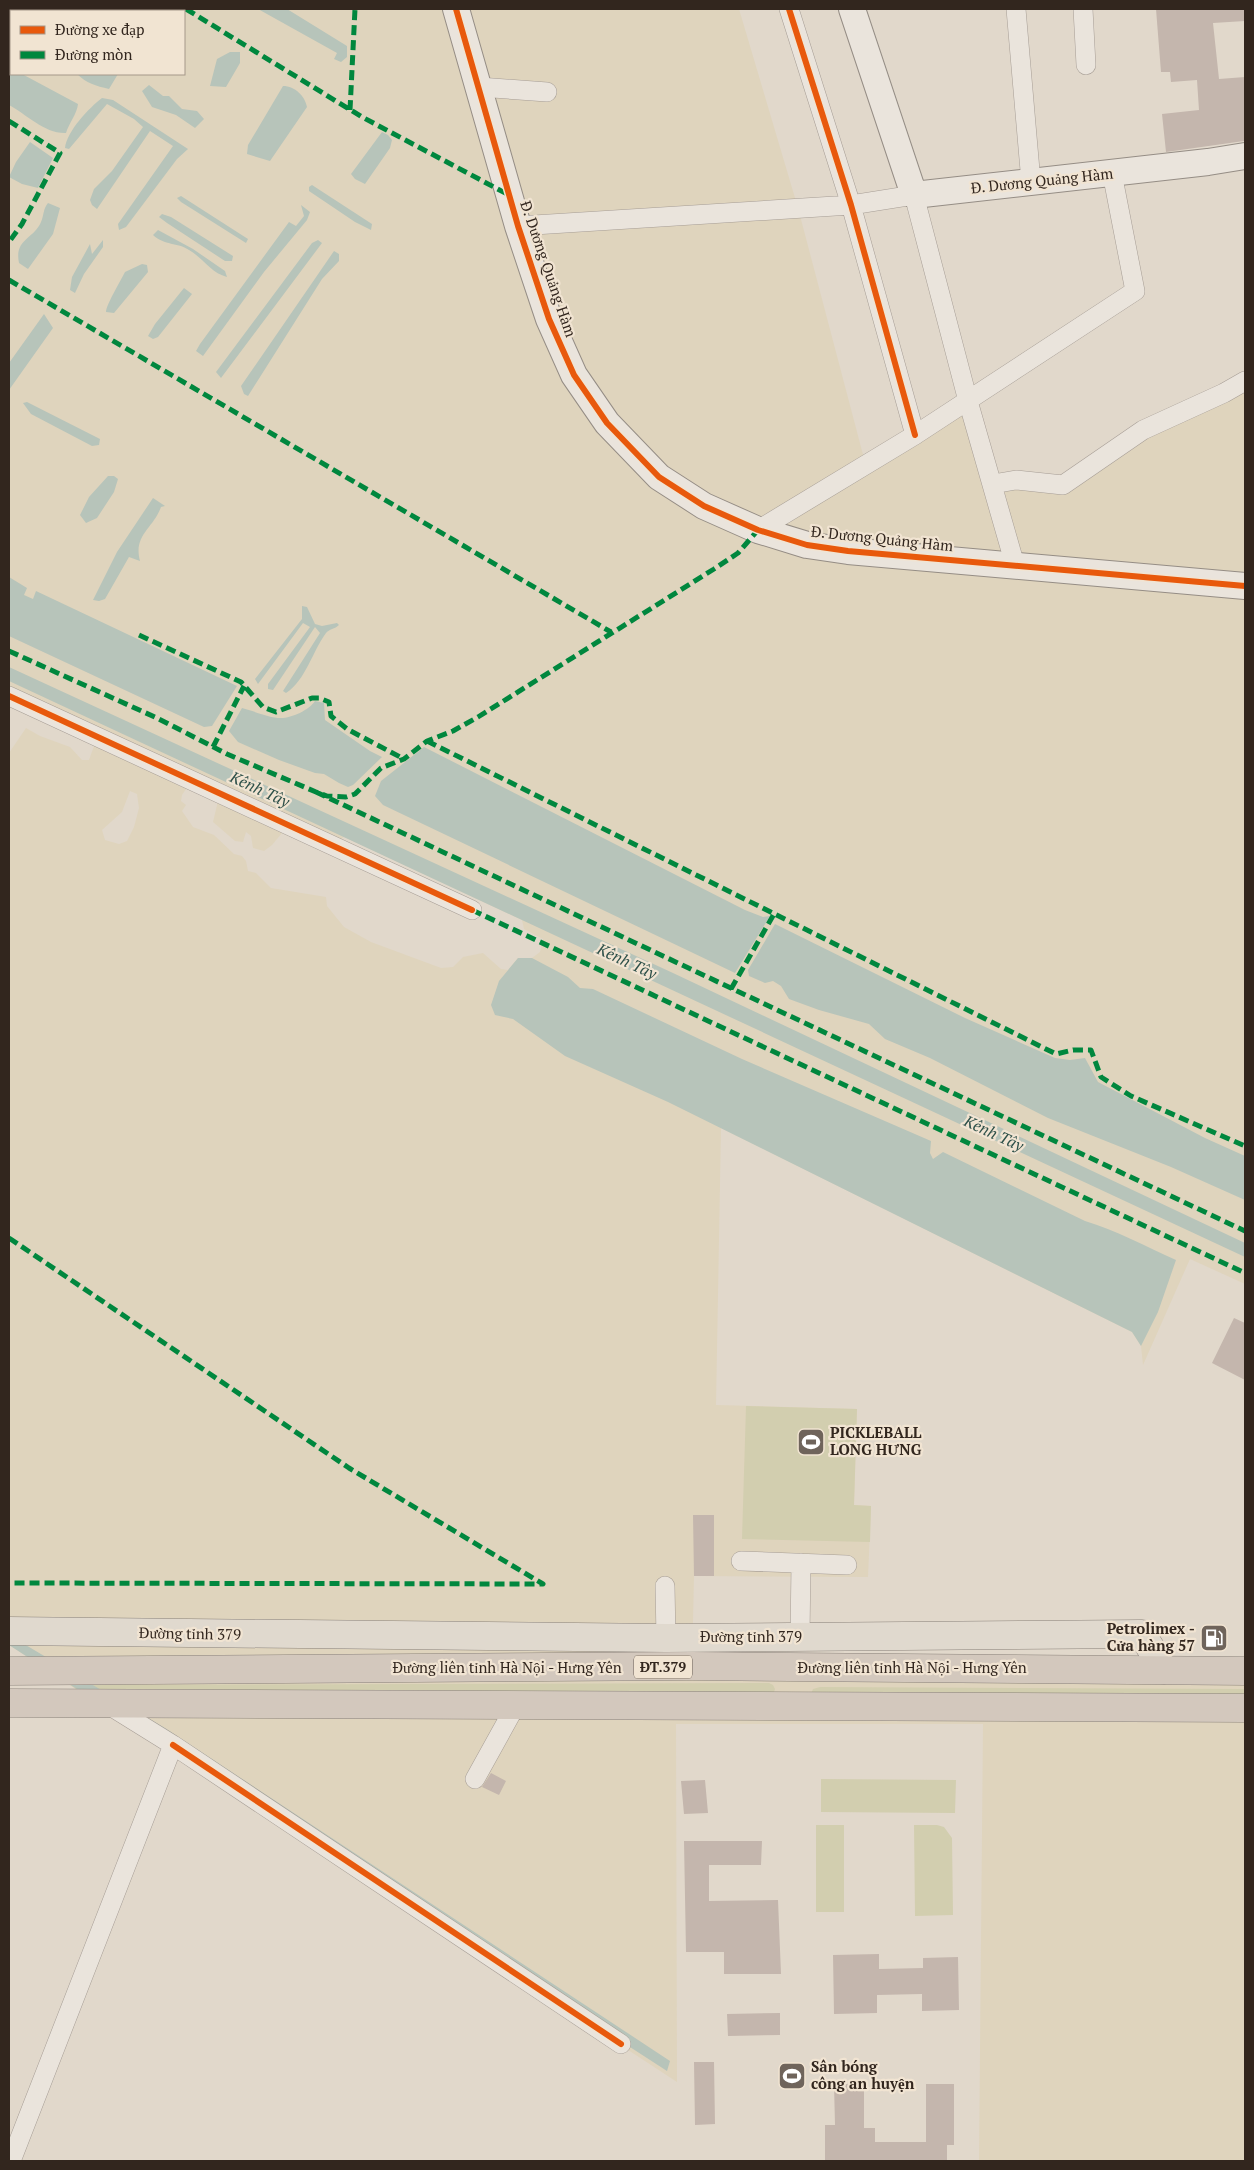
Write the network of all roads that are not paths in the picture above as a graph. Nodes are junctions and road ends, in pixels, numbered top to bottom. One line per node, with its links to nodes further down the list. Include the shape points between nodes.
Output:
1 (456, 9): 7 (street, Đ. Dương Quảng Hàm)
2 (789, 9): 13 (street)
3 (852, 9): 12 (street)
4 (1016, 9): 11 (street)
5 (1083, 9): 6 (street)
6 (1086, 65)
7 (479, 87): 8 (street); 14 (street, Đ. Dương Quảng Hàm)
8 (547, 92)
9 (1245, 156): 10 (street, Đ. Dương Quảng Hàm)
10 (1112, 173): 11 (street, Đ. Dương Quảng Hàm); 16 (street, via 1135,291)
11 (1031, 182): 12 (street, Đ. Dương Quảng Hàm)
12 (914, 194): 13 (street); 16 (street)
13 (851, 205): 14 (street); 17 (street)
14 (518, 226): 19 (street, Đ. Dương Quảng Hàm, via 549,319 574,376 608,423 659,477 704,506)
15 (1245, 381): 18 (street, via 1143,430 1063,486 1016,480)
16 (968, 401): 17 (street); 18 (street)
17 (915, 435): 19 (street)
18 (993, 484): 20 (street)
19 (758, 530): 20 (street, Đ. Dương Quảng Hàm, via 807,545)
20 (1015, 564): 21 (street, Đ. Dương Quảng Hàm)
21 (1245, 586)
22 (9, 696): 23 (street)
23 (472, 910)
24 (741, 1561): 25 (street)
25 (801, 1563): 26 (street); 31 (street)
26 (847, 1565)
27 (665, 1586): 32 (street)
28 (19, 1632): 29 (main road, Đường tỉnh 379)
29 (64, 1632): 30 (main road, Đường tỉnh 379); 38 (main road)
30 (317, 1635): 32 (main road, Đường tỉnh 379); 35 (main road)
31 (800, 1637): 32 (main road, Đường tỉnh 379); 34 (main road); 36 (main road, Đường tỉnh 379, via 1142,1634)
32 (666, 1638): 33 (main road)
33 (666, 1667): 34 (highway, Đường liên tỉnh Hà Nội - Hưng Yên / ĐT.379); 35 (highway, Đường liên tỉnh Hà Nội - Hưng Yên / ĐT.379)
34 (795, 1667): 36 (highway, Đường liên tỉnh Hà Nội - Hưng Yên / ĐT.379); 43 (highway)
35 (317, 1669): 38 (highway, Đường liên tỉnh Hà Nội - Hưng Yên / ĐT.379)
36 (1164, 1670): 39 (highway, Đường liên tỉnh Hà Nội - Hưng Yên / ĐT.379)
37 (19, 1671): 38 (highway, Đường liên tỉnh Hà Nội - Hưng Yên / ĐT.379)
38 (73, 1671)
39 (1245, 1671)
40 (9, 1703): 41 (highway)
41 (94, 1704): 42 (highway); 45 (street)
42 (516, 1705): 43 (highway); 46 (street)
43 (788, 1706): 44 (highway)
44 (1245, 1708)
45 (172, 1746): 47 (street); 48 (street)
46 (475, 1779)
47 (621, 2044)
48 (11, 2161)

